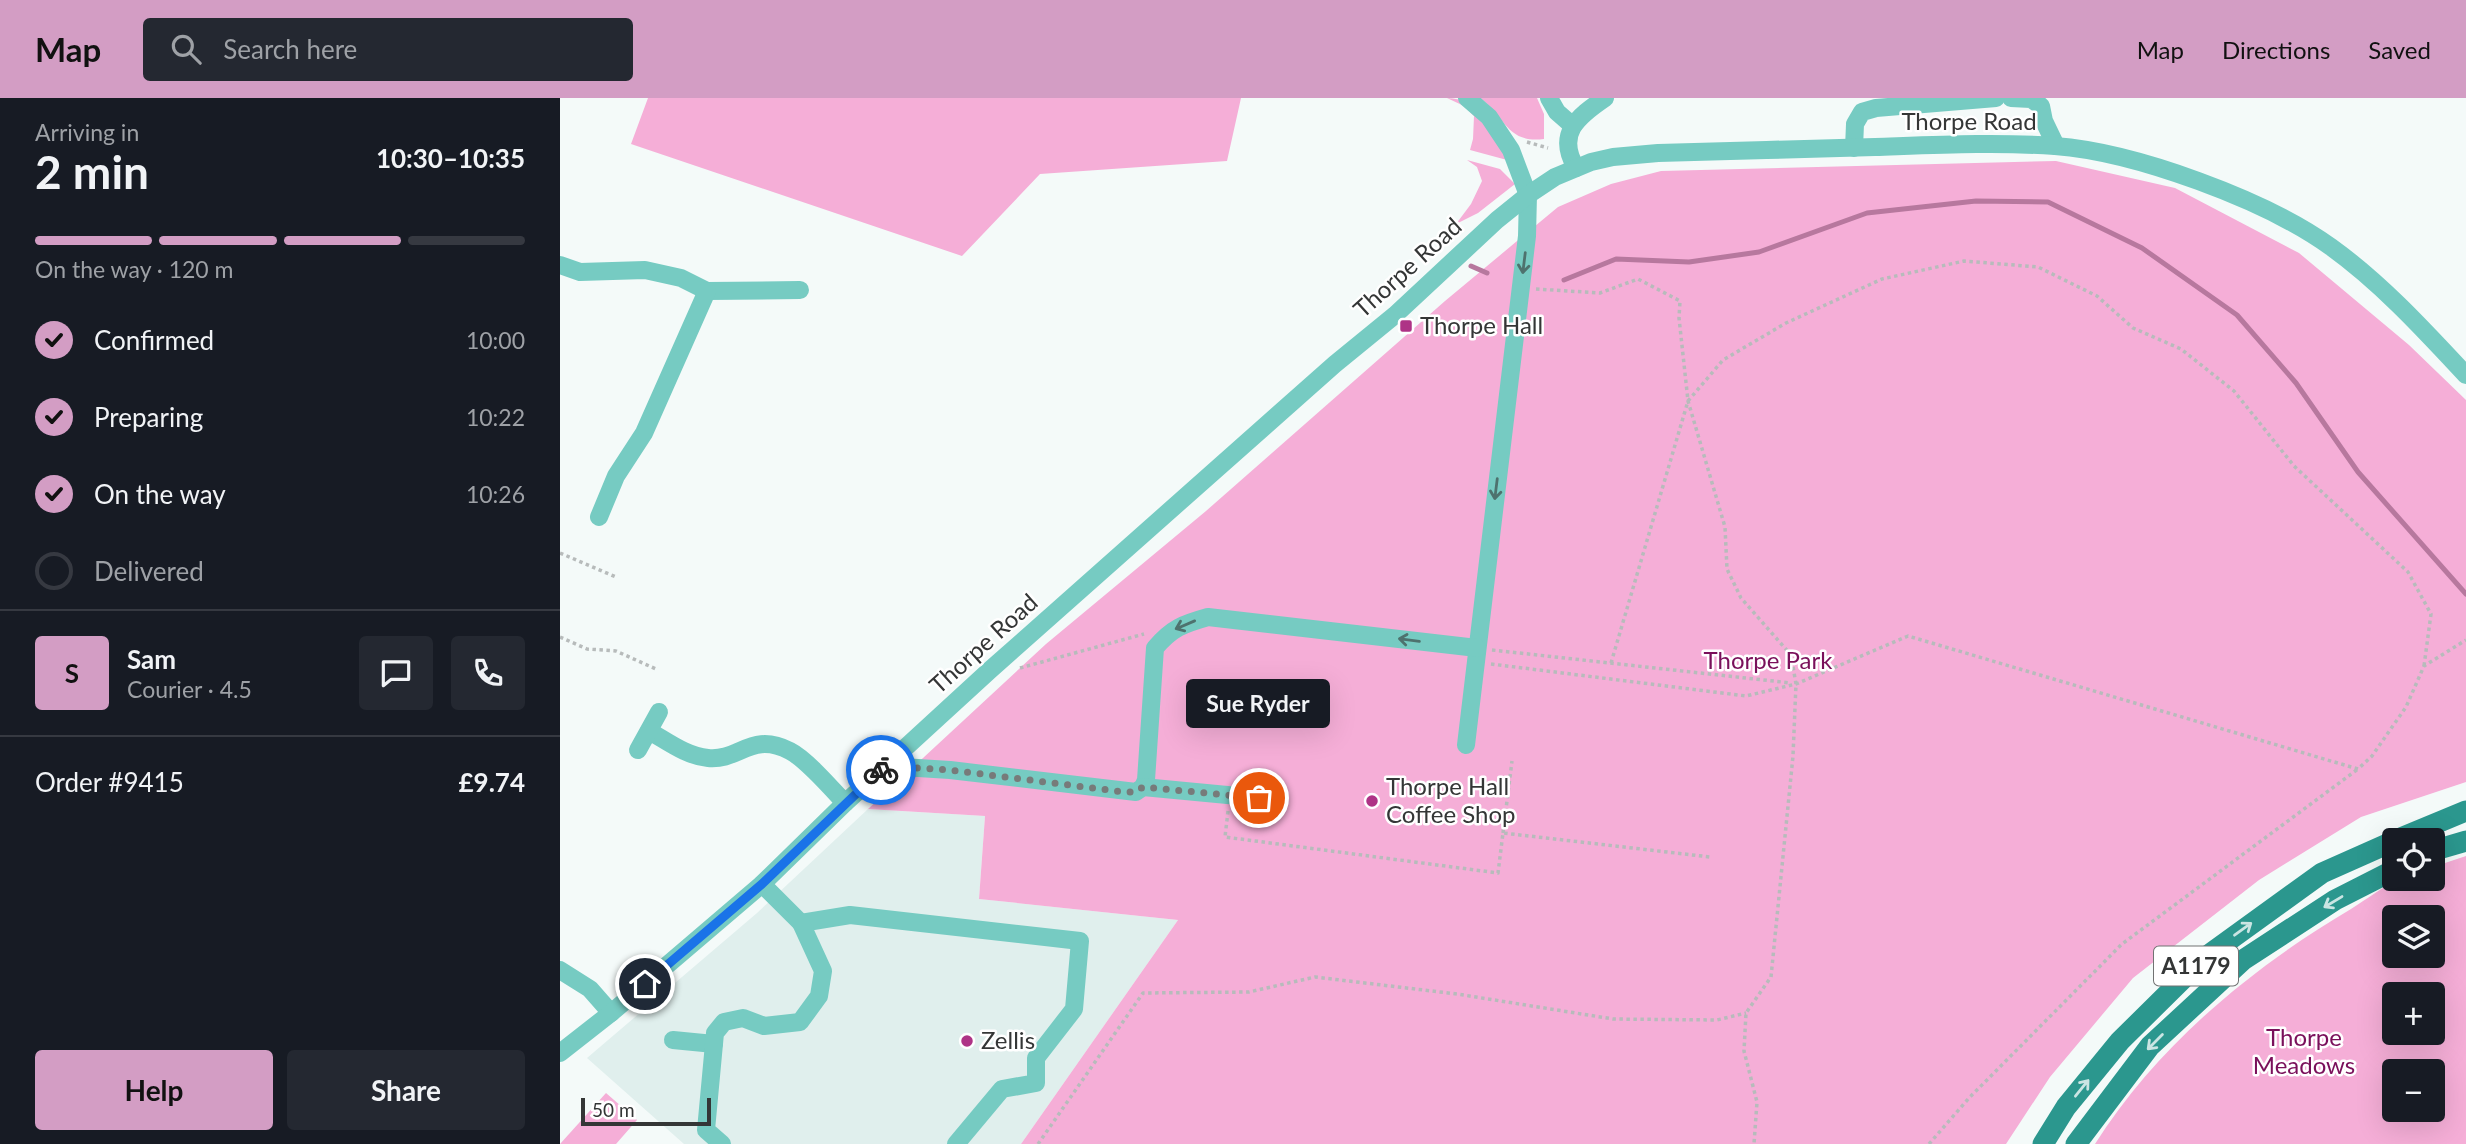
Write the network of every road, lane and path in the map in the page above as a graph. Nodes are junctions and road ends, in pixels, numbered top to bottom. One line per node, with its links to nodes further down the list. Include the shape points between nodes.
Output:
1 (1467, 98): 10 (street, via 1503,135)
2 (1549, 98): 6 (street)
3 (1605, 98): 6 (street)
4 (1996, 98): 8 (street, via 1862,111 1855,124)
5 (2011, 98): 7 (street, via 2031,99 2041,106)
6 (1573, 126): 9 (street, via 1567,145)
7 (2056, 146): 8 (street, Thorpe Road); 15 (street, Thorpe Road, via 2159,168 2263,209 2310,234 2382,290)
8 (1854, 148): 9 (street, Thorpe Road, via 1658,153 1613,157)
9 (1576, 168): 10 (street, Thorpe Road)
10 (1528, 195): 12 (street, one-way to 12); 25 (street, Thorpe Road)
11 (560, 265): 14 (street, via 580,272 645,270 681,278)
12 (1521, 288): 16 (path, via 1600,293 1638,279 1680,301); 23 (street, one-way to 23)
13 (800, 290): 14 (street)
14 (707, 291): 17 (street, via 644,433 615,476)
15 (2466, 374)
16 (1688, 401): 24 (path); 26 (path, via 1723,360 1786,323 1882,279 1964,261 2038,267 2097,296 2133,328 2181,349 2234,391 2294,466 2408,572 2431,614); 28 (path, via 1725,527 1727,569 1741,598 1791,655)
17 (599, 517)
18 (560, 553): 19 (path)
19 (615, 577)
20 (1145, 634): 25 (path, via 1006,672)
21 (560, 637): 27 (path, via 587,649 616,651)
22 (2466, 640): 26 (path)
23 (1476, 655): 24 (path); 28 (path, via 1746,696); 31 (street); 36 (street, one-way to 36, via 1208,617 1183,624 1155,648)
24 (1611, 663): 28 (path)
25 (996, 665): 34 (street, Thorpe Road)
26 (2424, 666): 35 (path, via 2406,707)
27 (656, 669)
28 (1796, 684): 35 (path, via 1908,636); 52 (path, via 1771,977)
29 (659, 712): 30 (street)
30 (649, 731): 32 (street); 39 (street, via 690,754 709,758 754,744 793,752)
31 (1466, 745)
32 (638, 750)
33 (1511, 761): 42 (path)
34 (886, 766): 36 (street, via 1124,792); 39 (street, Thorpe Road)
35 (2358, 769): 60 (path, via 2122,944)
36 (1143, 787): 37 (street)
37 (1230, 795): 38 (street); 42 (path, via 1225,837 1498,873)
38 (1259, 798)
39 (845, 803): 48 (street, Thorpe Road)
40 (2466, 811): 41 (main road, A1179)
41 (2426, 828)
42 (1503, 833): 46 (path)
43 (2466, 841): 45 (main road)
44 (2382, 847): 61 (main road, A1179, one-way to 44, via 2066,1107 2120,1041 2203,959 2322,873)
45 (2445, 847)
46 (1710, 857)
47 (2382, 876): 62 (main road, A1179, one-way to 62, via 2335,900 2243,960 2150,1046)
48 (762, 884): 49 (street); 51 (street, Thorpe Road)
49 (801, 923): 54 (street, via 823,971 819,996 800,1022 764,1026 743,1018 724,1022 715,1033); 57 (street, via 850,915 1080,941 1074,1009 1036,1058 1035,1083 1002,1089)
50 (560, 970): 51 (street, via 590,989)
51 (611, 1013): 55 (street, Thorpe Road)
52 (1746, 1013): 58 (path, via 1717,1020 1613,1019 1457,994 1315,978 1249,992 1143,993); 59 (path, via 1744,1051 1757,1101)
53 (673, 1040): 54 (street)
54 (714, 1044): 56 (street, via 706,1130)
55 (560, 1054)
56 (722, 1144)
57 (956, 1144)
58 (1038, 1144)
59 (1754, 1144)
60 (1929, 1144)
61 (2043, 1144)
62 (2076, 1144)

